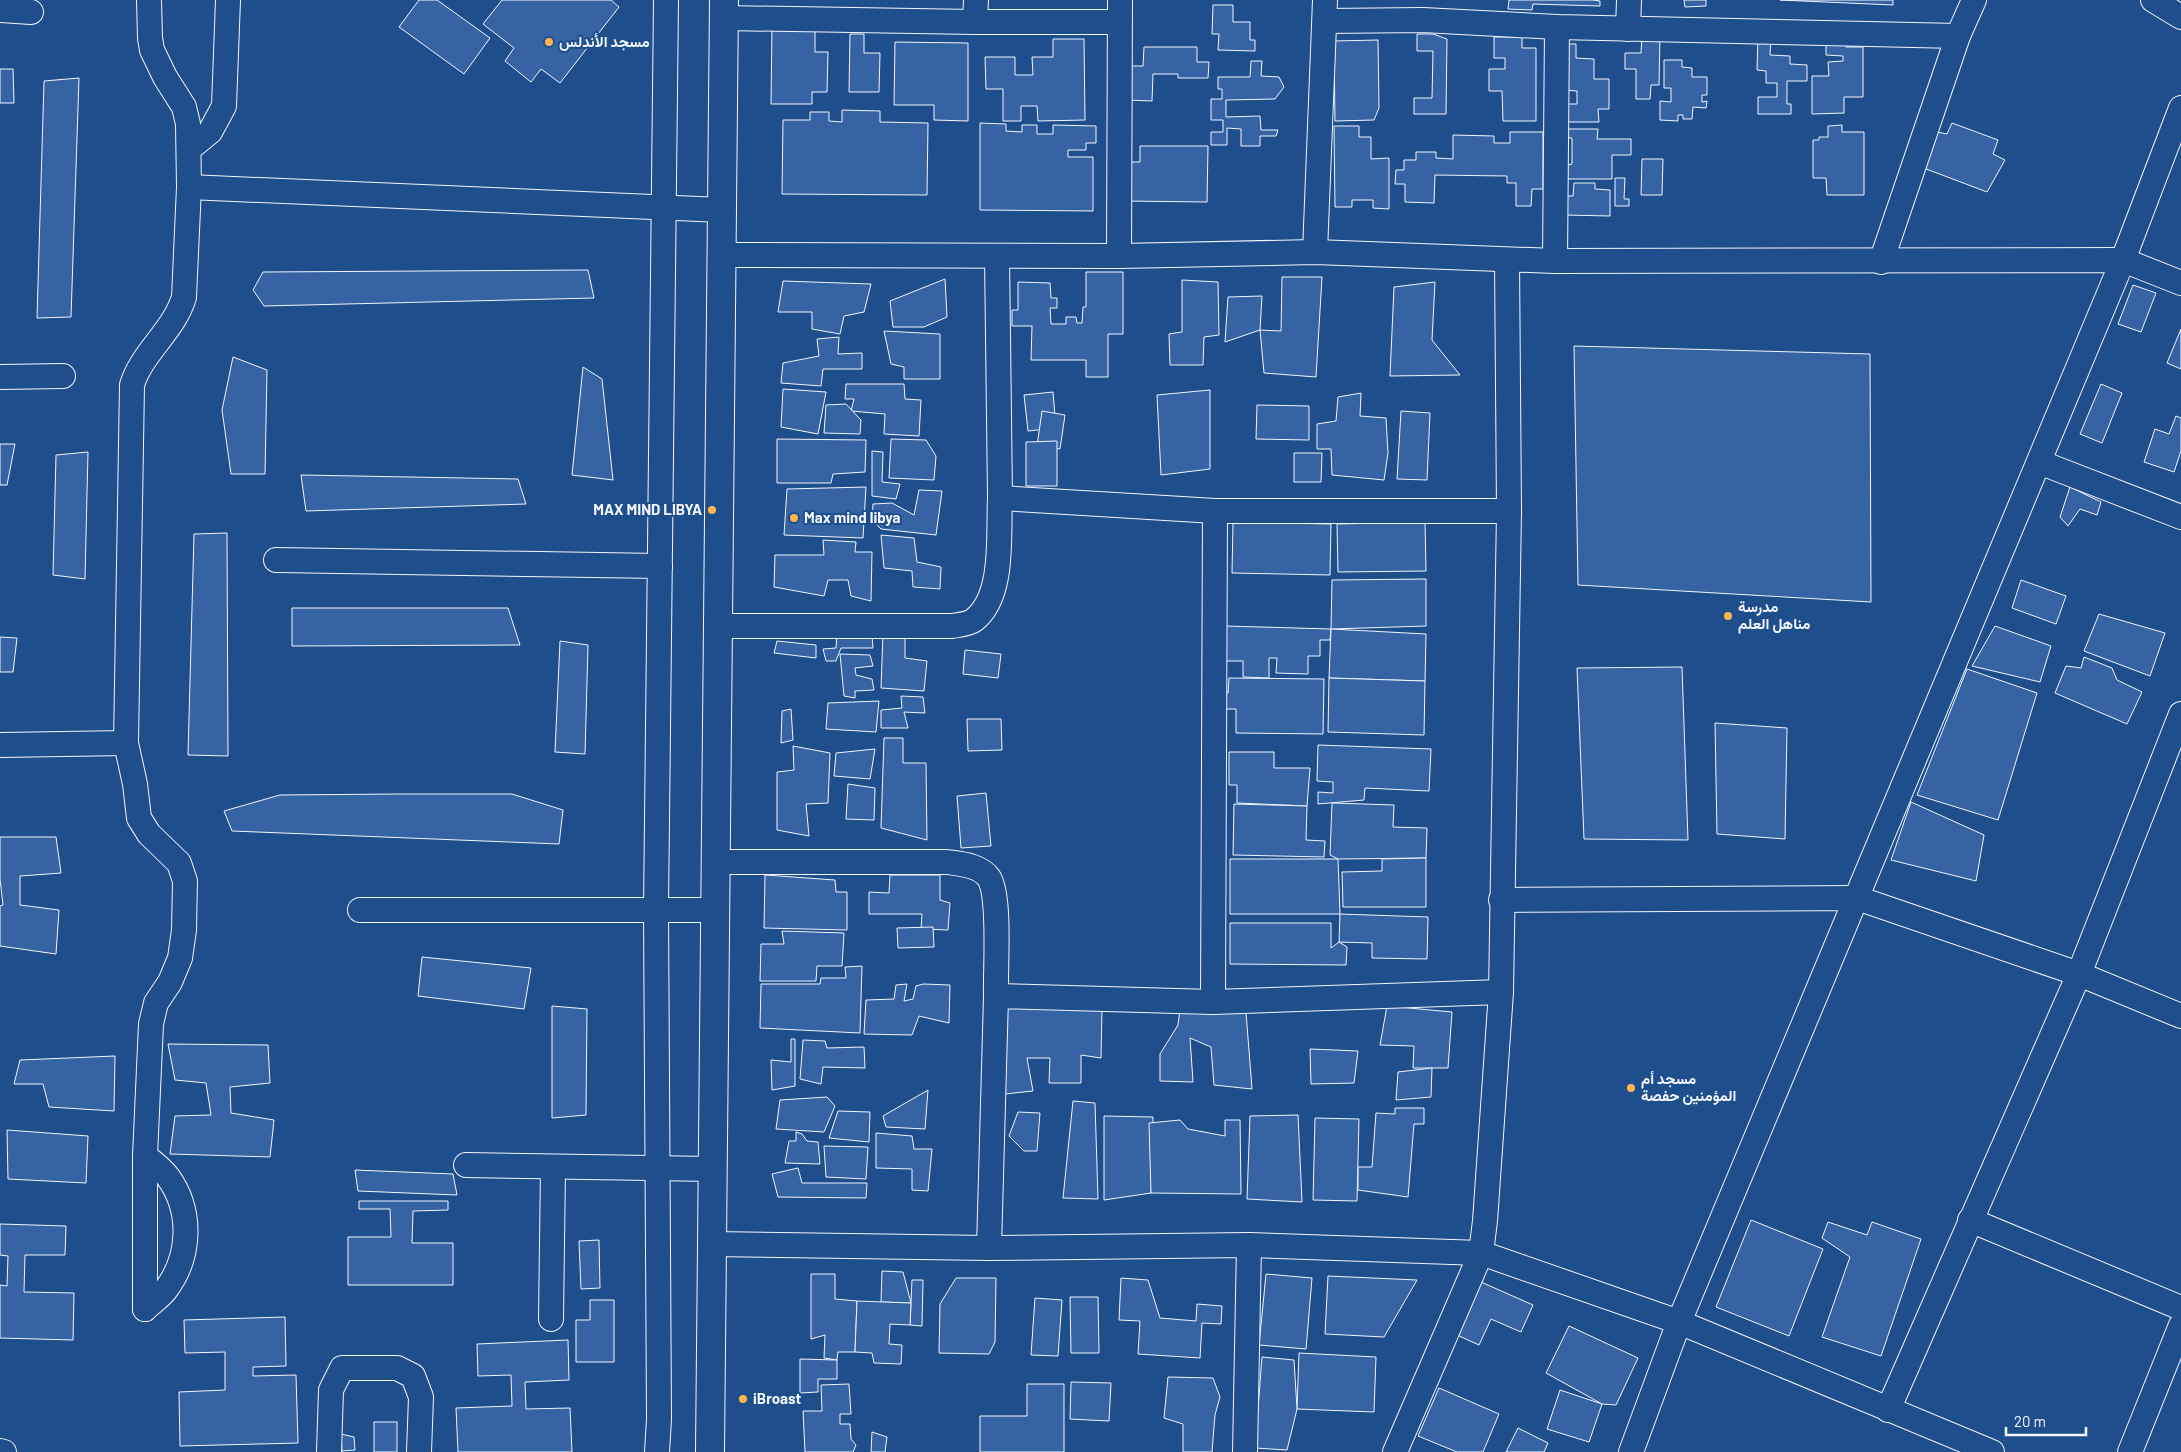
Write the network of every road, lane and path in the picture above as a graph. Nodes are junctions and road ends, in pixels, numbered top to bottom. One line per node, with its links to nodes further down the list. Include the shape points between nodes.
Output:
1 (149, 0): 19 (street, via 152,50 184,106)
2 (228, 0): 19 (street, via 224,106 210,132)
3 (666, 0): 21 (street)
4 (1629, 0): 16 (street)
5 (1974, 0): 17 (street)
6 (2153, 0): 14 (street)
7 (724, 9): 11 (street); 22 (main road)
8 (0, 10): 13 (street)
9 (1325, 10): 10 (street); 23 (street)
10 (1424, 10): 15 (street)
11 (976, 11): 12 (street)
12 (1119, 11): 26 (street)
13 (31, 12)
14 (2181, 17)
15 (1557, 27): 16 (street); 29 (street)
16 (1628, 28): 17 (street)
17 (1958, 36): 30 (street)
18 (2181, 108): 28 (street)
19 (189, 149): 20 (street)
20 (189, 187): 21 (street); 43 (street, via 184,297 177,317 136,372 132,385)
21 (663, 209): 22 (street); 40 (street)
22 (722, 210): 24 (main road)
23 (1315, 252): 26 (street); 27 (street)
24 (722, 255): 25 (street); 41 (main road)
25 (997, 256): 26 (street); 35 (street)
26 (1119, 256)
27 (1507, 260): 29 (street); 37 (street)
28 (2123, 260): 30 (street); 31 (street); 34 (street)
29 (1556, 261): 30 (street)
30 (1881, 262)
31 (2181, 283)
32 (63, 376): 33 (street)
33 (0, 377)
34 (2039, 462): 38 (street); 46 (street)
35 (1000, 498): 36 (street); 41 (street, via 996,579 990,601 973,621 952,626)
36 (1215, 511): 37 (street); 54 (street)
37 (1509, 511): 47 (street)
38 (2181, 516)
39 (276, 560): 40 (street)
40 (660, 566): 49 (street)
41 (718, 626): 45 (main road)
42 (2180, 721): 51 (street)
43 (126, 743): 44 (street); 56 (street, via 139,818 149,834 179,863 185,881 180,958 152,1012)
44 (0, 746)
45 (716, 862): 50 (main road); 53 (street, via 947,862 971,865 988,877 995,896)
46 (1857, 898): 47 (street); 51 (street); 68 (street)
47 (1501, 900): 52 (street)
48 (360, 910): 49 (street)
49 (656, 910): 50 (street); 60 (street)
50 (715, 910): 59 (main road)
51 (2080, 974): 55 (street); 61 (street)
52 (1501, 992): 54 (street); 65 (street)
53 (996, 996): 54 (street); 64 (street)
54 (1212, 1002)
55 (2181, 1016)
56 (146, 1156): 56 (street, via 145,1280 145,1309 167,1289 182,1262 186,1233 182,1203 168,1176)
57 (466, 1165): 58 (street)
58 (553, 1168): 60 (street); 67 (street)
59 (712, 1169): 60 (street); 62 (main road)
60 (658, 1170): 75 (street)
61 (1970, 1220): 66 (street); 70 (street)
62 (712, 1244): 64 (street); 76 (main road)
63 (1249, 1245): 64 (street); 65 (street); 77 (street)
64 (989, 1248)
65 (1481, 1253): 68 (street); 78 (street)
66 (2181, 1308)
67 (551, 1318)
68 (1679, 1322): 70 (street); 79 (street)
69 (2181, 1325): 81 (street)
70 (1888, 1410): 80 (street)
71 (0, 1451): 72 (street)
72 (4, 1452)
73 (328, 1452): 74 (street, via 331,1390 342,1368 398,1368 413,1376 421,1397)
74 (418, 1452)
75 (657, 1452)
76 (710, 1452)
77 (1245, 1452)
78 (1395, 1452)
79 (1631, 1452)
80 (1992, 1452)
81 (2130, 1452)

